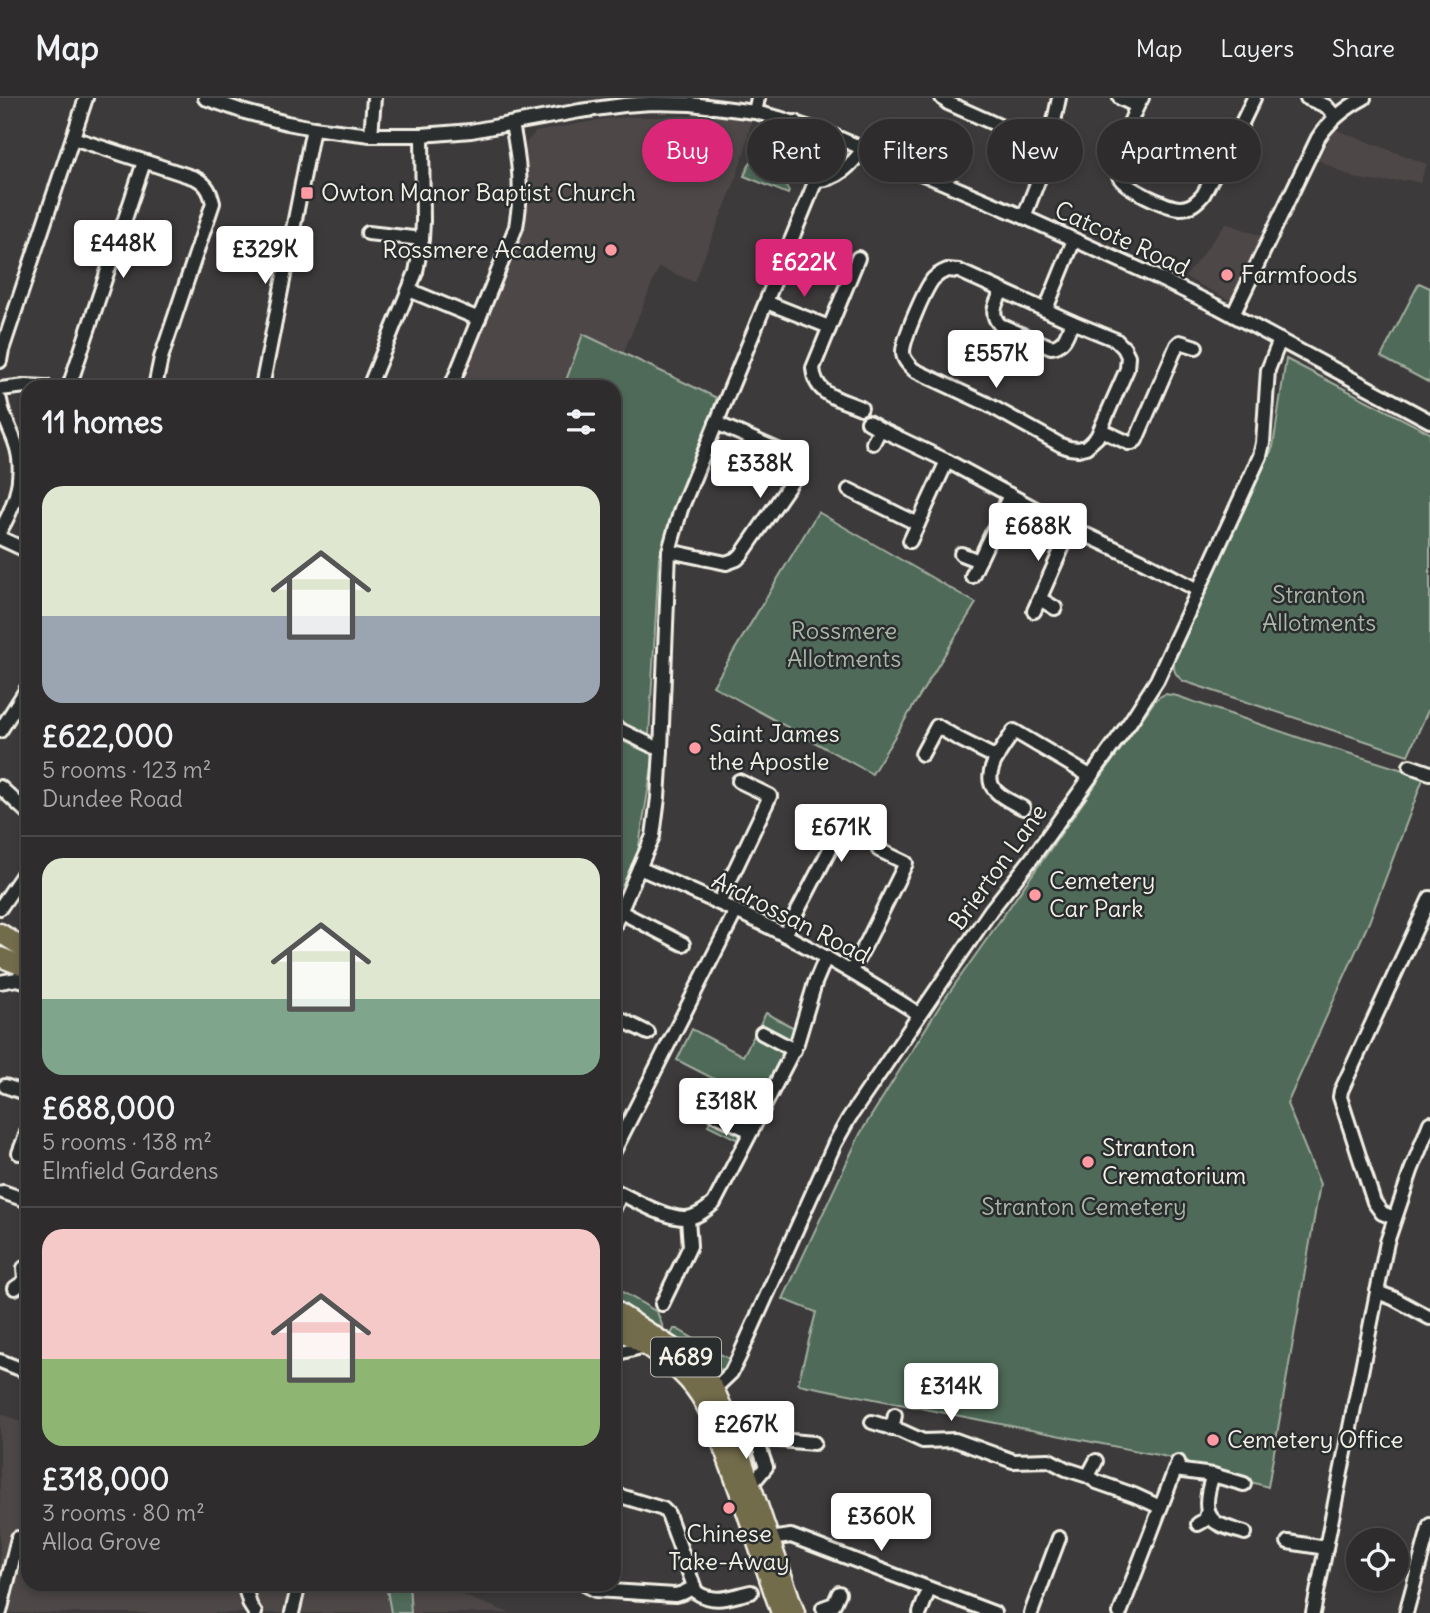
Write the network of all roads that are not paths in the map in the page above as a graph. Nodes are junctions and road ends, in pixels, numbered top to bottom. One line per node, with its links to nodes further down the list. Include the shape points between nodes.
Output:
1 (86, 98): 22 (street)
2 (205, 98): 19 (street, Catcote Road)
3 (374, 98): 20 (street)
4 (758, 98): 13 (street)
5 (942, 98): 17 (street)
6 (1059, 98): 16 (street)
7 (1120, 98): 12 (street)
8 (1254, 98): 12 (street, via 1203,195 1197,203 1182,208 1134,189 1119,176 1123,142)
9 (1307, 98): 14 (street)
10 (1364, 98): 14 (street)
11 (691, 101): 13 (street, Catcote Road); 18 (street, Catcote Road, via 624,105)
12 (1140, 102)
13 (755, 112): 15 (street, Catcote Road)
14 (1335, 116): 38 (street, via 1318,138)
15 (784, 119)
16 (1055, 119)
17 (987, 120)
18 (512, 124): 21 (street, Catcote Road); 39 (street, via 520,205 509,248)
19 (313, 128): 20 (street, Catcote Road); 47 (street)
20 (371, 135): 21 (street, Catcote Road)
21 (422, 135): 31 (street)
22 (73, 138): 24 (street); 44 (street)
23 (859, 155): 25 (street)
24 (144, 162): 45 (street); 46 (street, via 199,180 211,192 213,203)
25 (845, 169)
26 (815, 182): 36 (street)
27 (941, 182): 29 (street, Catcote Road)
28 (1037, 182): 29 (street)
29 (1024, 217): 32 (street, Catcote Road)
30 (368, 234): 31 (street)
31 (422, 239): 34 (street)
32 (1074, 240): 37 (street); 38 (street, Catcote Road)
33 (858, 258): 41 (street)
34 (409, 290): 39 (street); 48 (street)
35 (1002, 291): 37 (street); 40 (street, via 993,313 1000,325 1056,347 1064,341); 58 (street, via 959,271 940,274 928,288 904,342 907,363 1069,448 1086,447)
36 (766, 302): 41 (street); 56 (street)
37 (1046, 309): 40 (street)
38 (1233, 316): 42 (street, Catcote Road)
39 (479, 319): 49 (street)
40 (1072, 322): 58 (street, via 1116,340 1128,356 1128,369)
41 (829, 327): 53 (street, via 813,368 814,379 822,391)
42 (1280, 340): 54 (street, Catcote Road); 75 (street, Brierton Lane, via 1268,370 1260,456)
43 (1196, 347): 58 (street, via 1183,342 1177,345 1136,440 1129,443)
44 (0, 360)
45 (71, 380)
46 (156, 380)
47 (263, 380)
48 (372, 380)
49 (454, 380)
50 (21, 387): 51 (street)
51 (0, 389)
52 (0, 400): 60 (street)
53 (861, 408)
54 (1430, 421)
55 (868, 422): 57 (street)
56 (716, 423): 71 (street); 71 (street, via 785,453 793,460 795,477 737,559 726,563)
57 (880, 429): 59 (street); 61 (street)
58 (1101, 430)
59 (873, 443)
60 (21, 457)
61 (947, 461): 64 (street); 65 (street)
62 (21, 474): 67 (street, via 10,514)
63 (857, 489): 65 (street)
64 (1010, 495): 66 (street); 73 (street)
65 (918, 524): 69 (street)
66 (1071, 528): 75 (street); 76 (street)
67 (0, 531)
68 (0, 538): 70 (street)
69 (910, 541)
70 (21, 548)
71 (669, 551): 82 (street)
72 (961, 554): 73 (street)
73 (979, 561): 74 (street)
74 (972, 576)
75 (1198, 590): 87 (street, Brierton Lane, via 1157,680)
76 (1040, 599): 77 (street); 78 (street)
77 (1055, 608)
78 (1034, 611)
79 (21, 698): 81 (street)
80 (621, 730): 82 (street)
81 (0, 731)
82 (660, 750): 94 (street, via 653,836)
83 (922, 754): 84 (street, via 937,726)
84 (998, 758): 87 (street, via 1014,731); 91 (street, via 990,782)
85 (1410, 766): 86 (street)
86 (1430, 773)
87 (1090, 776): 112 (street, Brierton Lane)
88 (739, 781): 97 (street, via 770,796)
89 (0, 787): 90 (street)
90 (21, 806)
91 (1023, 808)
92 (812, 815): 102 (street, via 840,830)
93 (879, 850): 109 (street, via 906,863)
94 (639, 868): 97 (street, Ardrossan Road); 100 (street)
95 (21, 878): 98 (street)
96 (1430, 898): 128 (street, via 1340,1097 1374,1202 1382,1213)
97 (719, 902): 99 (street, Ardrossan Road)
98 (0, 908)
99 (736, 911): 102 (street, Ardrossan Road); 122 (street)
100 (621, 912): 104 (street)
101 (0, 933): 103 (highway); 105 (highway)
102 (785, 935): 107 (street, Ardrossan Road)
103 (0, 944)
104 (683, 944)
105 (21, 946)
106 (0, 957): 108 (highway)
107 (826, 957): 109 (street, Ardrossan Road); 116 (street)
108 (21, 965)
109 (851, 971): 112 (street, Ardrossan Road)
110 (21, 980): 111 (street)
111 (0, 982)
112 (919, 1014): 139 (street, Brierton Lane, via 842,1130 739,1357)
113 (621, 1020): 114 (street)
114 (648, 1033)
115 (762, 1033): 116 (street)
116 (794, 1050): 121 (street)
117 (5, 1086): 118 (street)
118 (21, 1092)
119 (714, 1114): 121 (street)
120 (1430, 1123): 128 (street)
121 (751, 1131): 129 (street, via 714,1203)
122 (621, 1137)
123 (21, 1148): 124 (street)
124 (19, 1153)
125 (4, 1190): 127 (street)
126 (621, 1193): 129 (street, via 667,1215)
127 (21, 1198)
128 (1394, 1218): 130 (street)
129 (688, 1219): 131 (street, via 691,1246)
130 (1377, 1292): 133 (street); 161 (street)
131 (662, 1304)
132 (621, 1315): 139 (highway, A689, via 685,1356 704,1375)
133 (1430, 1318)
134 (621, 1331): 135 (highway, A689)
135 (645, 1346): 136 (street); 139 (highway, A689)
136 (621, 1352)
137 (0, 1361): 138 (street)
138 (21, 1370)
139 (708, 1394): 143 (highway, A689); 160 (highway, A689, via 711,1413)
140 (895, 1415): 142 (street)
141 (872, 1422): 142 (street)
142 (892, 1429): 148 (street, via 923,1441 955,1440 1013,1461 1049,1460)
143 (733, 1432): 144 (street); 149 (highway, A689)
144 (757, 1438): 145 (street); 149 (street, via 766,1466)
145 (814, 1443)
146 (1096, 1461): 148 (street)
147 (1213, 1475): 150 (street); 152 (street, via 1176,1466); 153 (street, via 1207,1489)
148 (1088, 1476): 152 (street)
149 (751, 1485): 160 (highway, A689)
150 (1244, 1485)
151 (621, 1495): 162 (street, via 668,1514)
152 (1160, 1507): 176 (street)
153 (1208, 1511): 154 (street); 156 (street, via 1215,1523)
154 (1198, 1524)
155 (1430, 1525): 178 (street)
156 (1245, 1533)
157 (18, 1538): 168 (street)
158 (1059, 1538): 175 (street)
159 (1289, 1542): 161 (street)
160 (764, 1544): 163 (street, via 791,1536); 171 (highway, A689); 172 (highway, A689)
161 (1326, 1548): 177 (street)
162 (694, 1587): 166 (street, via 675,1595); 167 (street, via 710,1599 732,1590)
163 (929, 1589): 173 (street); 174 (street)
164 (245, 1591): 169 (street)
165 (297, 1591): 170 (street)
166 (611, 1591)
167 (751, 1592)
168 (0, 1612)
169 (255, 1613)
170 (292, 1613)
171 (781, 1613)
172 (795, 1613)
173 (920, 1613)
174 (994, 1613)
175 (1031, 1613)
176 (1120, 1613)
177 (1313, 1613)
178 (1406, 1613)

